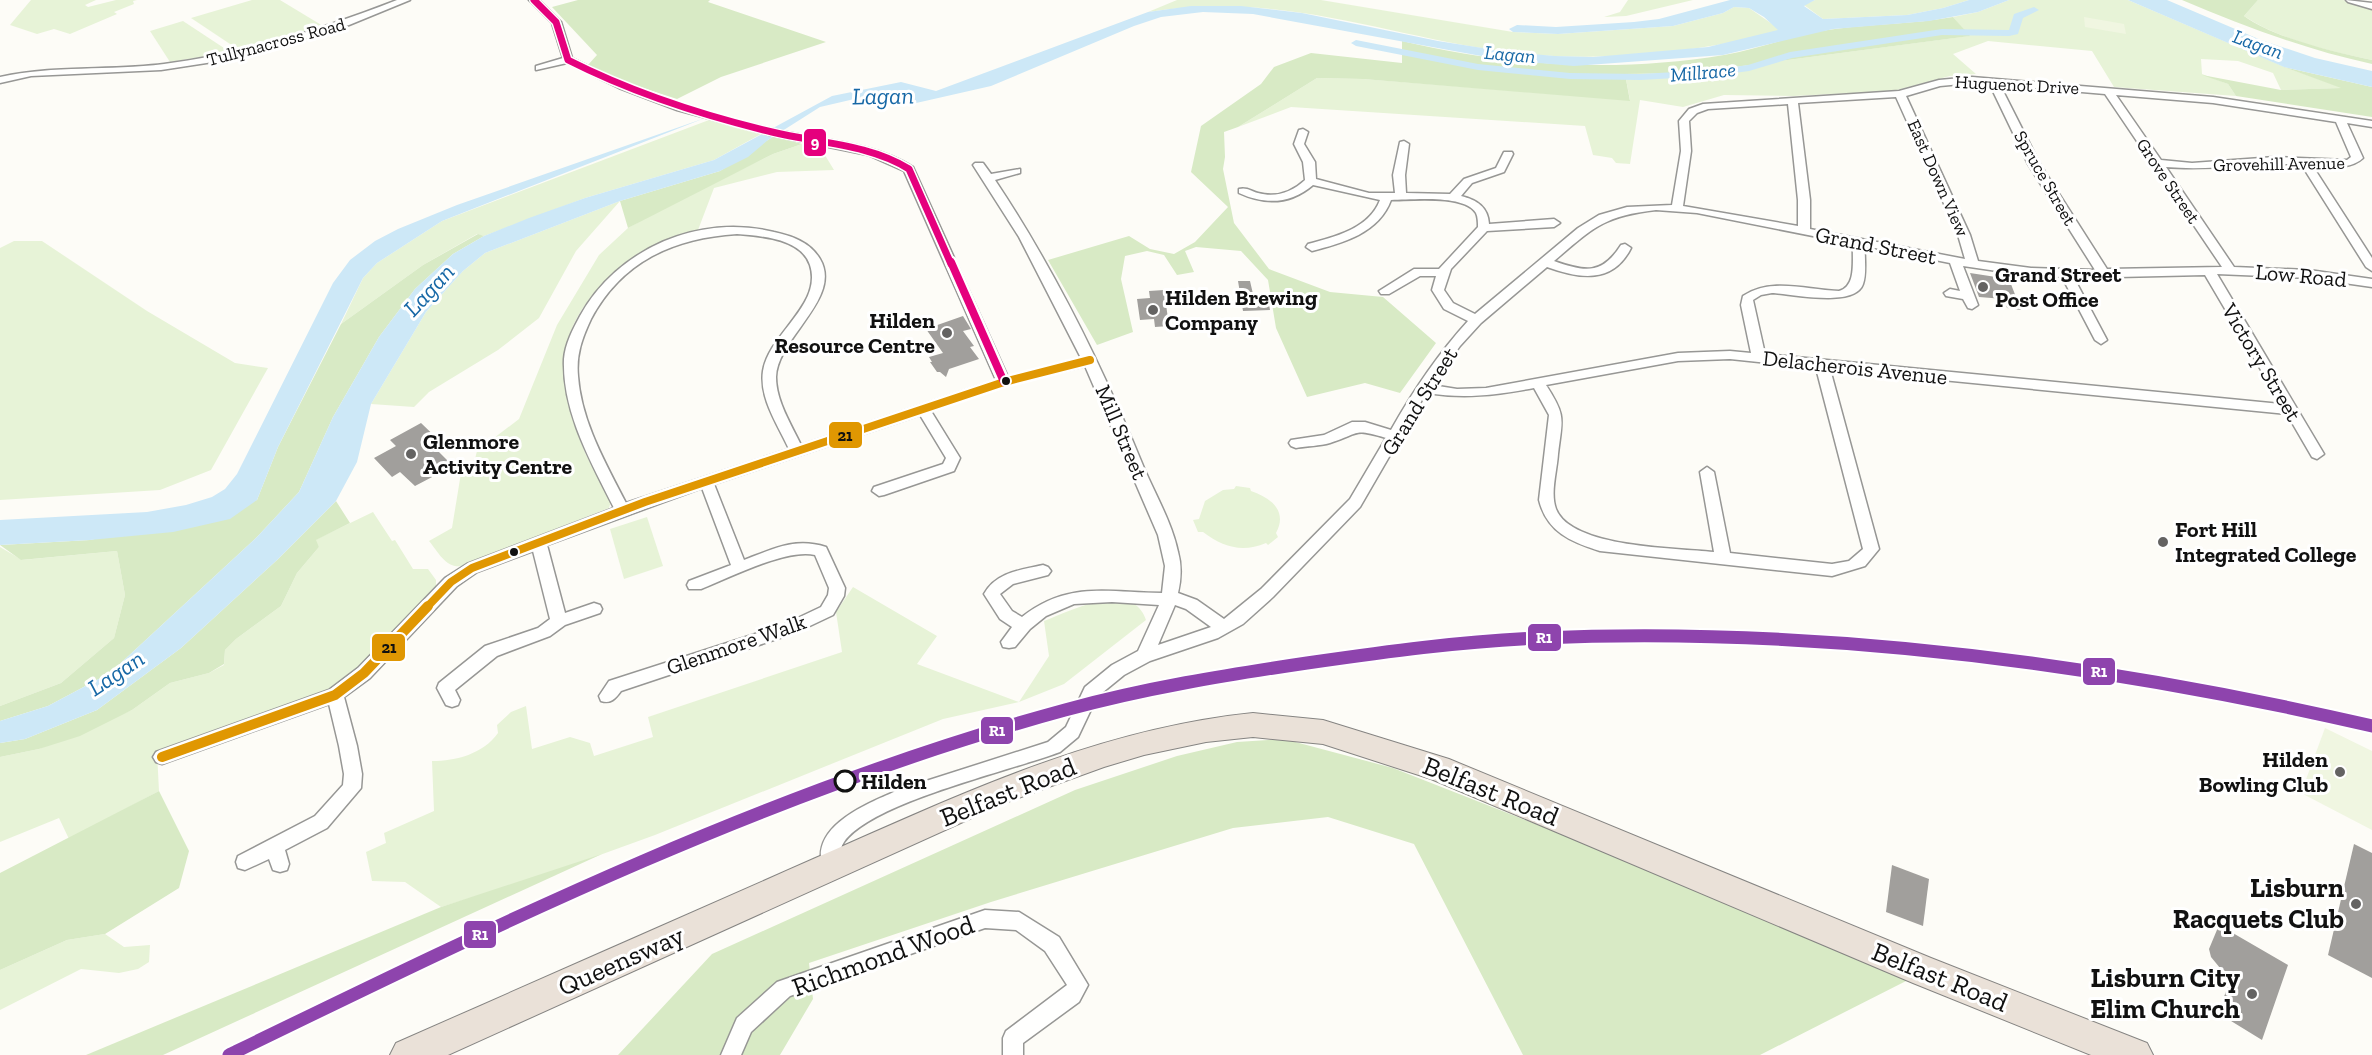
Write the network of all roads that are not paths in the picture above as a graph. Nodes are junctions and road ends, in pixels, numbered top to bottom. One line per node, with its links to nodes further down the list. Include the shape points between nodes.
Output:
1 (405, 0): 7 (street, Tullynacross Road, via 346,23 239,55 160,67 31,74)
2 (534, 0): 5 (street, via 556,22)
3 (2351, 0): 4 (street)
4 (2372, 6)
5 (568, 60): 6 (street); 51 (street, via 598,77 703,114 885,156 909,169)
6 (542, 69)
7 (0, 81)
8 (1993, 81): 9 (street, Huguenot Drive); 10 (street, Huguenot Drive, via 1948,81); 41 (street, Spruce Street, via 2034,164)
9 (2108, 91): 12 (street, Huguenot Drive, via 2221,100); 18 (street, Grove Street)
10 (1900, 94): 11 (street, Huguenot Drive); 36 (street, East Down View, via 1964,235)
11 (1792, 101): 27 (street, Huguenot Drive, via 1707,106 1688,116 1683,127 1686,151); 30 (street)
12 (2340, 119): 13 (street, Huguenot Drive); 17 (street, Grovehill Avenue, via 2357,158 2355,162)
13 (2372, 124)
14 (1303, 132): 22 (street, via 1299,144 1309,162)
15 (1404, 144): 24 (street, via 1399,175)
16 (1508, 154): 26 (street, via 1500,170 1468,182)
17 (2304, 161): 18 (street, Grovehill Avenue, via 2192,166); 37 (street)
18 (2156, 163): 38 (street, Grove Street)
19 (979, 165): 21 (street, Mill Street)
20 (1016, 171): 21 (street)
21 (988, 178): 49 (street, Mill Street, via 1024,236)
22 (1311, 181): 23 (street, via 1280,198 1263,199); 25 (street)
23 (1242, 191)
24 (1401, 196): 25 (street); 26 (street)
25 (1387, 197): 32 (street, via 1381,212 1367,224 1337,240)
26 (1453, 197): 29 (street, via 1479,210 1485,220)
27 (1677, 208): 30 (street, Grand Street); 35 (street, Grand Street, via 1627,210 1603,217)
28 (1554, 223): 29 (street)
29 (1484, 228): 40 (street)
30 (1804, 230): 31 (street, Grand Street)
31 (1859, 242): 34 (street, Grand Street); 48 (street, via 1857,284 1851,292 1834,295 1767,289 1750,294 1747,305)
32 (1312, 247)
33 (1625, 248): 35 (street, via 1619,263 1606,270 1577,271)
34 (1955, 260): 36 (street, Grand Street); 45 (street, via 1970,300)
35 (1546, 262): 46 (street, Grand Street)
36 (1972, 264): 42 (street, Grand Street)
37 (2372, 267)
38 (2230, 269): 39 (street, Grand Street); 43 (street, Low Road)
39 (2208, 270): 41 (street, Grand Street); 55 (street, Victory Street)
40 (1442, 273): 44 (street, via 1418,272); 46 (street, via 1438,291 1443,301)
41 (2103, 273): 42 (street, Grand Street)
42 (2066, 274): 47 (street)
43 (2372, 283)
44 (1386, 291)
45 (1950, 293)
46 (1476, 320): 53 (street, Grand Street)
47 (2101, 340)
48 (1759, 357): 50 (street, Delacherois Avenue); 52 (street, Delacherois Avenue, via 1690,356)
49 (1090, 360): 51 (street); 69 (street, Mill Street, via 1169,548 1173,566)
50 (1822, 364): 55 (street, Delacherois Avenue); 65 (street, via 1869,538 1867,556 1847,568 1832,570)
51 (1004, 382): 54 (street)
52 (1538, 383): 53 (street, Delacherois Avenue, via 1472,393); 65 (street, via 1556,415 1546,500 1556,523 1568,533 1600,545)
53 (1422, 388): 56 (street, Grand Street)
54 (923, 409): 58 (street); 62 (street, via 953,458 952,464)
55 (2291, 410): 59 (street, Victory Street)
56 (1395, 436): 57 (street, via 1352,427 1327,439); 73 (street, Grand Street, via 1343,517 1248,612)
57 (1296, 443)
58 (797, 450): 61 (street); 63 (street, via 774,399 770,369 814,297 819,272 814,260 801,246 746,229 691,236 649,252 614,277 586,314 571,356 573,397)
59 (2318, 454)
60 (1707, 472): 65 (street)
61 (706, 481): 63 (street); 66 (street)
62 (879, 491)
63 (622, 510): 64 (street)
64 (539, 543): 71 (street); 76 (street, via 472,568 451,582 364,673)
65 (1723, 557)
66 (739, 567): 68 (street); 77 (street, Glenmore Walk, via 783,551 805,547 821,551 837,588 836,596 827,611 789,629 615,686)
67 (1043, 571): 72 (street, via 1003,582 992,594 1006,615)
68 (695, 585)
69 (1168, 600): 72 (street, via 1093,594 1038,611); 73 (street, via 1183,600); 75 (street, Mill Street)
70 (594, 609): 71 (street)
71 (559, 621): 78 (street, via 544,632 491,651 445,688)
72 (1022, 625): 74 (street)
73 (1224, 627): 75 (street, Grand Street)
74 (1009, 642)
75 (1144, 656): 81 (street, Grand Street, via 1118,670 1091,692 1072,732 1054,747 862,815 835,839 829,858)
76 (335, 695): 79 (street); 80 (street, via 352,765 352,788 321,822 277,856)
77 (607, 696)
78 (452, 700)
79 (162, 757)
80 (245, 862)
81 (832, 867): 82 (highway, Queensway); 86 (highway, Belfast Road, via 994,794 1102,755 1206,730 1253,725 1290,727 1323,732 1438,768)
82 (443, 1048): 83 (highway, Queensway)
83 (408, 1055)
84 (731, 1055): 85 (street, Richmond Wood, via 744,1025 784,989 985,919 1019,921 1052,944 1078,985 1072,995 1013,1038)
85 (1013, 1055)
86 (2135, 1055)

